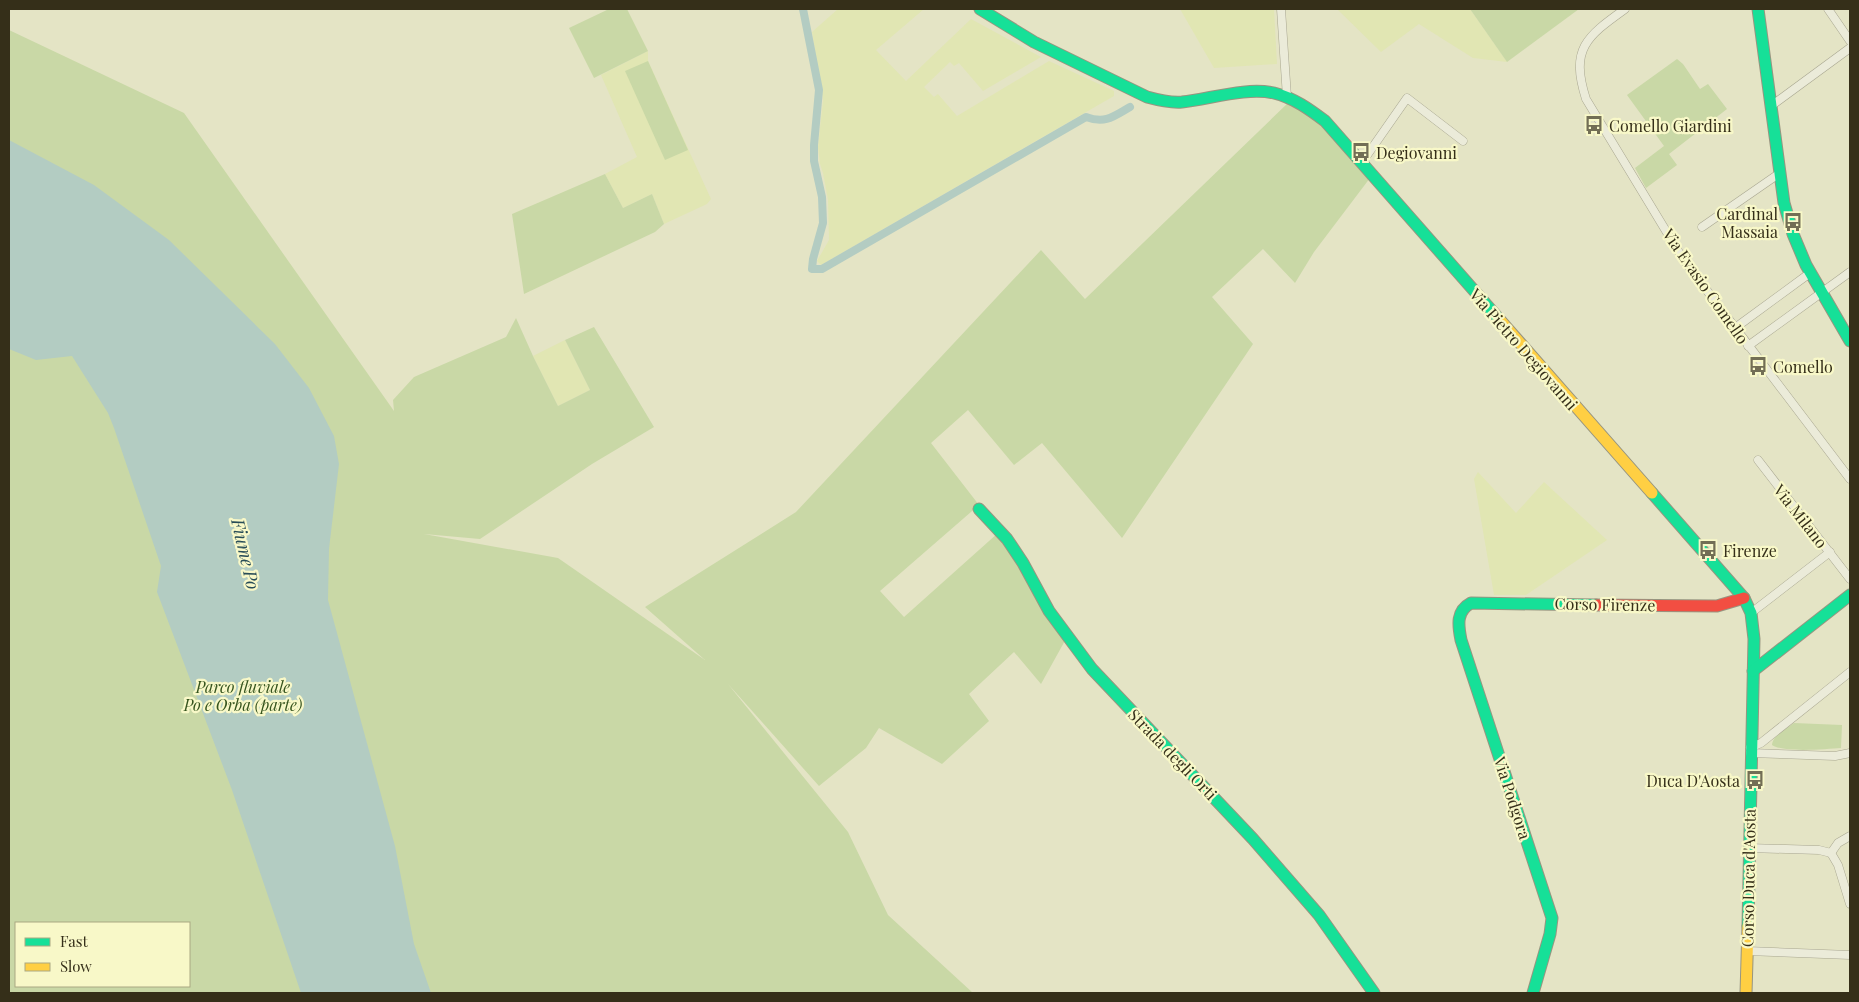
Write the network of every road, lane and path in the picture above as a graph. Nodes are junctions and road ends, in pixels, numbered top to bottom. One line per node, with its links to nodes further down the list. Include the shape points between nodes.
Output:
1 (980, 9): 10 (street, via 1034,42 1147,97 1180,102 1259,92)
2 (1281, 9): 10 (street)
3 (1625, 9): 19 (street, Via Evasio Comello, via 1596,30 1581,53 1580,81 1586,99 1683,259)
4 (1758, 9): 7 (street)
5 (1766, 9): 7 (street)
6 (1828, 9): 8 (street)
7 (1760, 21): 11 (street)
8 (1850, 41)
9 (1850, 48): 11 (street)
10 (1287, 96): 13 (street, Via Pietro Degiovanni, via 1326,121)
11 (1771, 106): 14 (street)
12 (1463, 141): 13 (street, via 1407,98)
13 (1363, 162): 28 (street, Via Pietro Degiovanni)
14 (1780, 173): 15 (street); 17 (street, via 1793,234)
15 (1702, 227)
16 (1850, 272): 18 (street)
17 (1810, 273): 18 (street); 19 (street)
18 (1820, 292): 20 (street); 21 (street)
19 (1735, 328): 21 (street, Via Evasio Comello)
20 (1850, 340)
21 (1748, 346): 23 (street, Via Evasio Comello)
22 (1758, 460): 25 (street, Via Milano)
23 (1850, 479)
24 (979, 509): 43 (street, Strada degli Orti, via 1024,564 1049,611 1087,662 1254,839 1319,915)
25 (1830, 552): 26 (street, Via Milano); 30 (street)
26 (1850, 579)
27 (1850, 595): 31 (street)
28 (1744, 598): 29 (street, Corso Firenze, via 1717,606); 30 (street, Via Pietro Degiovanni)
29 (1466, 605): 44 (street, Via Podgora, via 1458,617 1461,640 1552,918)
30 (1751, 613): 31 (street, Corso Duca d'Aosta)
31 (1754, 672): 33 (street, Corso Duca d'Aosta)
32 (1850, 672): 33 (street)
33 (1750, 751): 35 (street); 38 (street, Corso Duca d'Aosta)
34 (1850, 753): 35 (street)
35 (1835, 756): 36 (street)
36 (1850, 759)
37 (1850, 836): 39 (street, via 1838,843)
38 (1749, 848): 39 (street); 41 (street, Corso Duca d'Aosta)
39 (1831, 853): 40 (street)
40 (1850, 904)
41 (1747, 951): 42 (street); 45 (street, Corso Duca d'Aosta)
42 (1850, 955)
43 (1374, 993)
44 (1533, 993)
45 (1746, 993)

